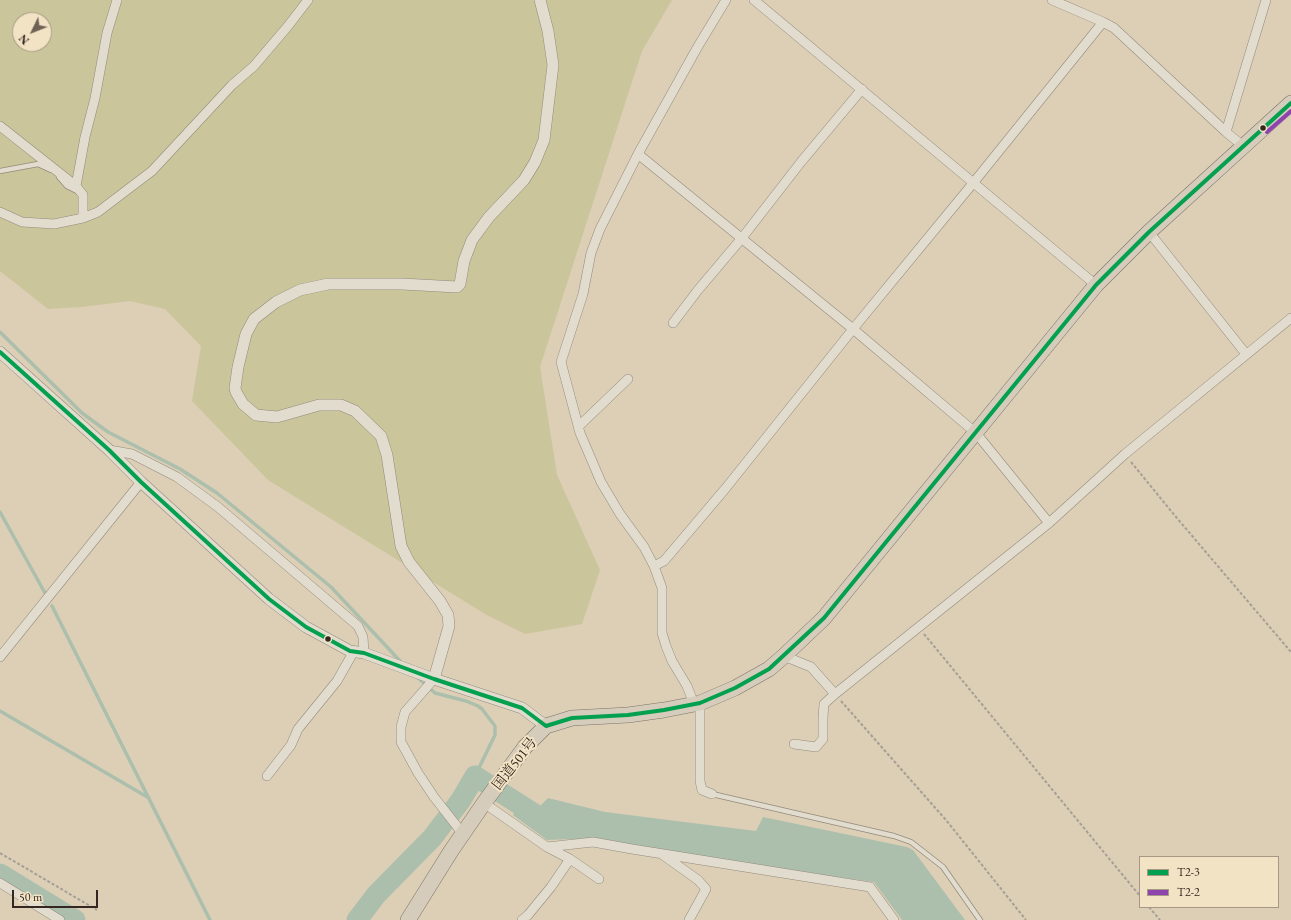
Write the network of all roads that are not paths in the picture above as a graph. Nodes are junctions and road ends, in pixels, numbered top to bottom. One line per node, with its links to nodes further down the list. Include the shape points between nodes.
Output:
1 (117, 0): 17 (street, via 107,33)
2 (308, 0): 20 (street, via 254,66 232,85 152,171 98,212)
3 (540, 0): 39 (street, via 553,65 544,140 524,180 489,217 472,240 464,261 460,284 457,287 328,284 300,290 276,302 254,319 246,334 238,367 236,392 242,404 256,415 277,417 319,405 341,405 355,411 381,436 387,455 401,546 409,562 448,614 448,626)
4 (726, 0): 14 (street)
5 (754, 0): 9 (street)
6 (1052, 0): 8 (street)
7 (1266, 0): 12 (street)
8 (1103, 22): 12 (street, via 1114,28); 16 (street)
9 (862, 89): 16 (street); 22 (street)
10 (1291, 103): 13 (highway, 国道501号)
11 (0, 126): 17 (street)
12 (1226, 132): 13 (street)
13 (1243, 146): 21 (highway, 国道501号)
14 (638, 154): 22 (street); 30 (street, via 600,229 591,253 583,294 561,362)
15 (0, 171): 18 (lane, via 38,164 53,171 67,186)
16 (974, 182): 23 (street); 26 (street)
17 (76, 186): 18 (street)
18 (83, 195): 20 (street)
19 (0, 212): 20 (street, via 22,222 54,224)
20 (83, 218)
21 (1149, 232): 23 (highway, 国道501号); 28 (street)
22 (742, 238): 25 (street); 26 (street)
23 (1096, 285): 31 (highway, 国道501号)
24 (1291, 318): 28 (street)
25 (673, 323)
26 (853, 329): 31 (street); 35 (street, via 725,489 664,561)
27 (0, 352): 32 (street)
28 (1246, 354): 34 (street, via 1125,454)
29 (628, 379): 30 (street)
30 (578, 427): 35 (street, via 601,482)
31 (976, 433): 34 (street); 37 (highway, 国道501号, via 824,618)
32 (109, 450): 33 (street); 36 (street, via 132,454 177,477 218,507 358,626 363,637)
33 (141, 482): 36 (street, via 269,599 306,627 350,651); 38 (street)
34 (1050, 523): 40 (street)
35 (654, 566): 41 (street, via 662,588 662,634 672,661)
36 (359, 652): 39 (street); 44 (street, via 298,729 291,745)
37 (784, 656): 40 (street, via 811,667); 41 (highway, 国道501号, via 769,669 735,688)
38 (0, 657)
39 (430, 679): 42 (street, via 522,708); 47 (street, via 406,712 401,727 401,742 418,773)
40 (835, 694): 43 (street, via 824,704 824,739 816,747)
41 (697, 703): 42 (highway, 国道501号, via 635,714 572,718); 45 (street, via 700,781 702,790)
42 (546, 726): 46 (highway, 国道501号, via 525,747)
43 (794, 744)
44 (267, 776)
45 (712, 794): 58 (lane, via 894,836 910,842 943,867)
46 (484, 803): 47 (highway, 国道501号); 48 (street)
47 (458, 828): 54 (highway, 国道501号)
48 (547, 848): 49 (street, via 593,842); 50 (street)
49 (662, 854): 56 (street, via 698,880 706,889); 57 (street, via 870,887)
50 (570, 859): 51 (street); 55 (street)
51 (599, 879)
52 (0, 884): 53 (street)
53 (60, 920)
54 (408, 920)
55 (522, 920)
56 (689, 920)
57 (894, 920)
58 (980, 920)

